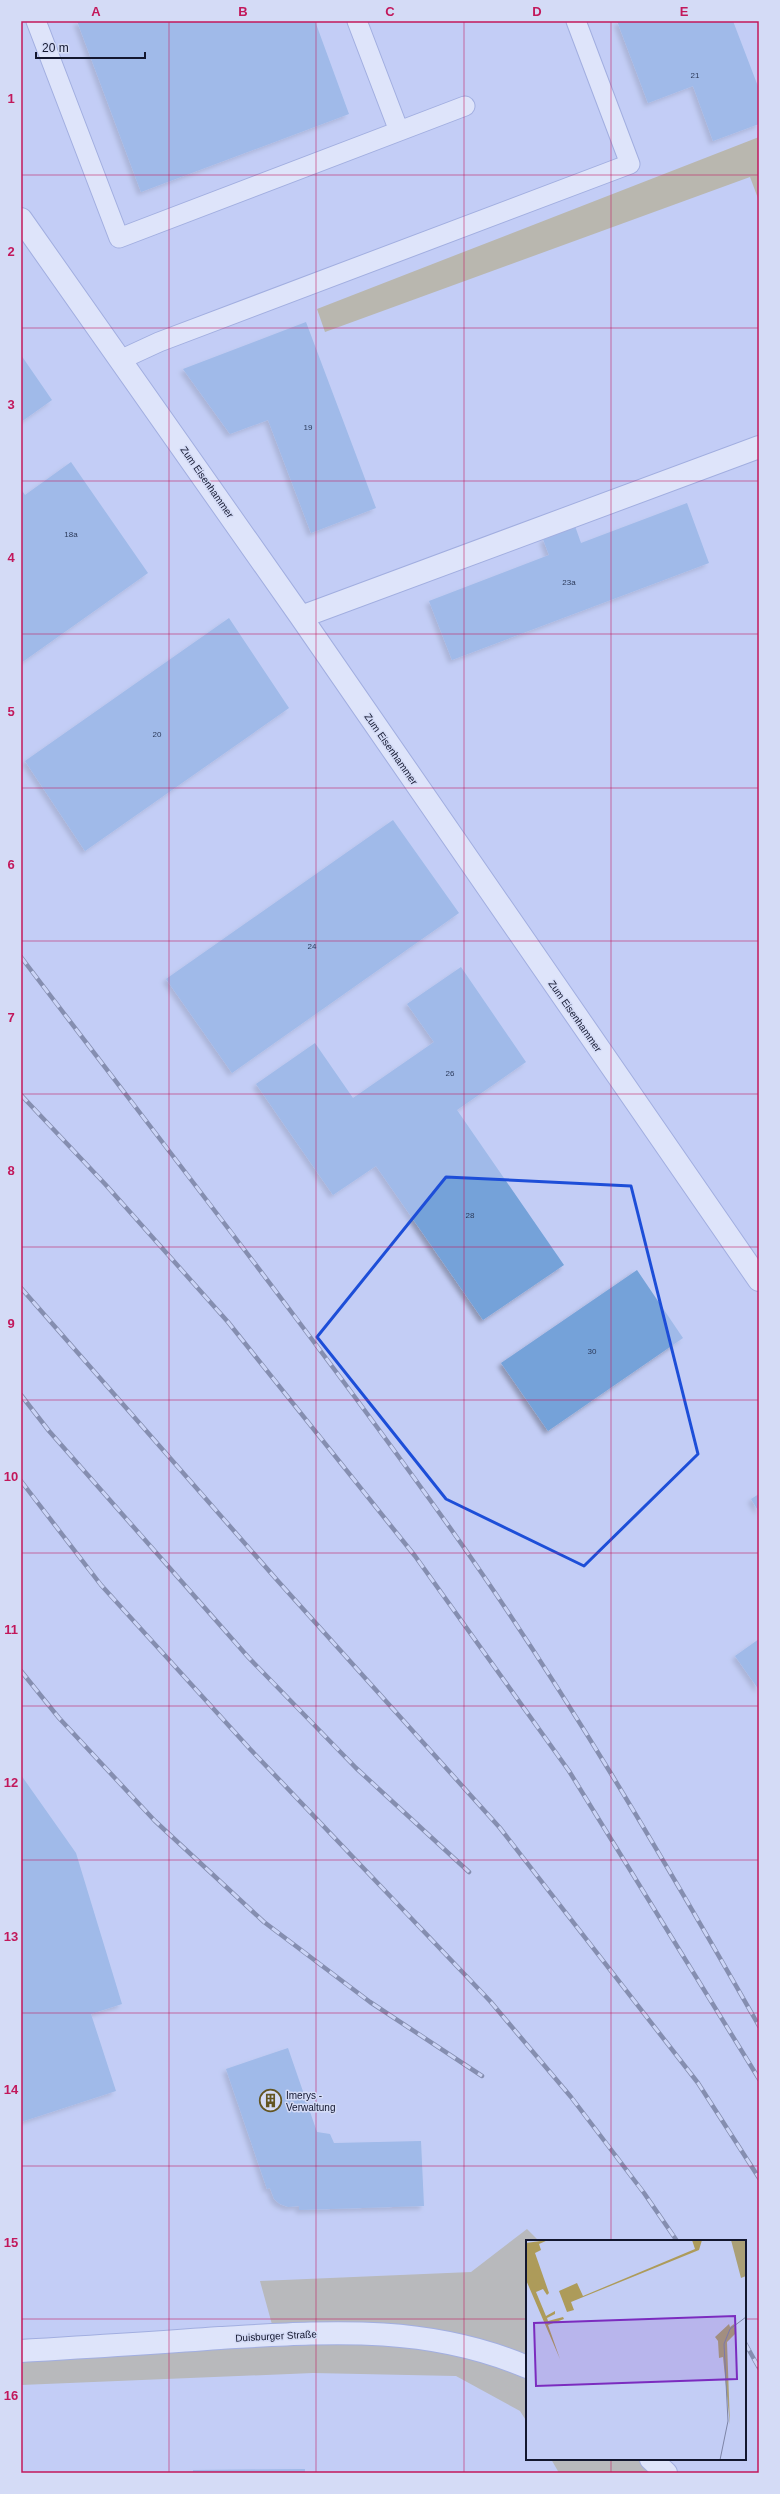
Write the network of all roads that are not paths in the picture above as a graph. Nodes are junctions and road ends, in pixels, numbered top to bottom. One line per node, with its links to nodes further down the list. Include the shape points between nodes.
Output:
1 (36, 21): 5 (lane, via 119,238)
2 (357, 21): 5 (lane)
3 (576, 21): 7 (lane, via 630,164 159,342)
4 (465, 106): 5 (lane)
5 (399, 131)
6 (21, 219): 7 (street, Zum Eisenhammer)
7 (120, 360): 9 (street, Zum Eisenhammer)
8 (759, 447): 9 (street)
9 (301, 617): 10 (street, Zum Eisenhammer)
10 (759, 1280)
11 (21, 2351): 12 (street, Duisburger Straße, via 346,2333 442,2340 478,2348)
12 (526, 2367)
13 (653, 2460): 14 (street)
14 (666, 2473)

